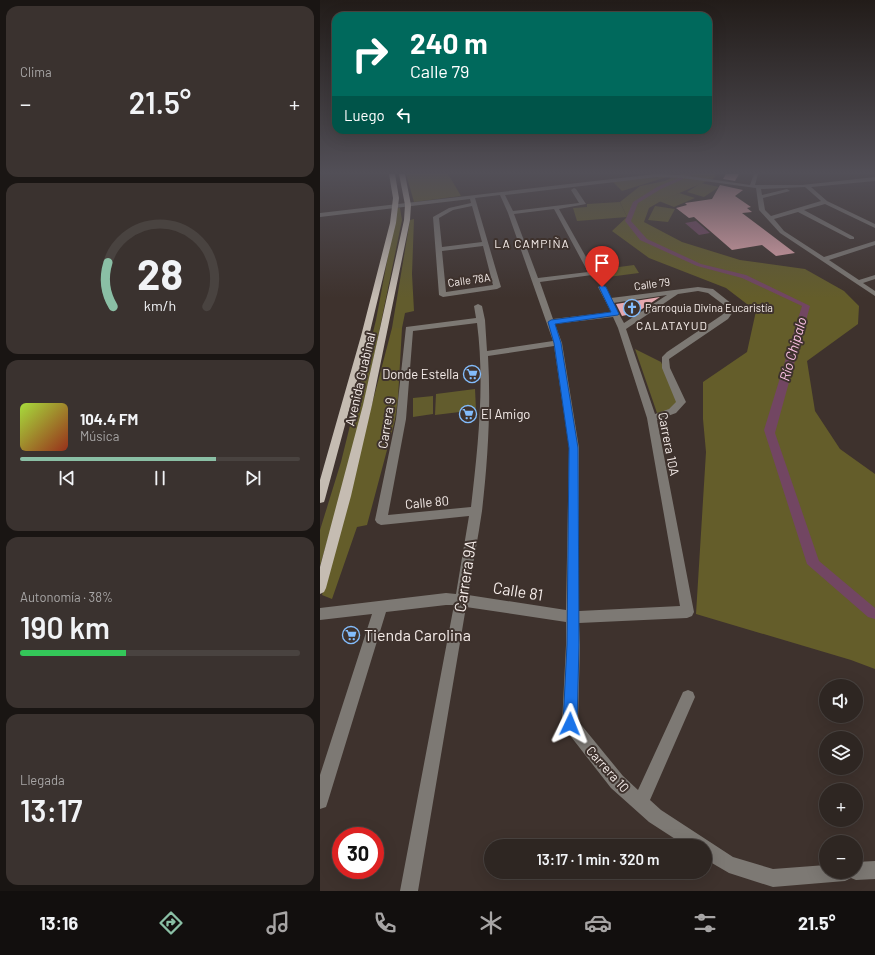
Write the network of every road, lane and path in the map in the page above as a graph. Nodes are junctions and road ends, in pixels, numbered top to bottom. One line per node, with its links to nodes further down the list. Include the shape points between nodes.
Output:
1 (394, 216): 34 (main road, Avenida Guabinal, via 365,336)
2 (406, 216): 37 (main road, Avenida Guabinal, via 375,374)
3 (439, 216): 16 (street, via 436,217)
4 (477, 216): 15 (street)
5 (512, 216): 19 (street, Carrera 10)
6 (560, 216): 19 (street, via 592,273)
7 (766, 216): 11 (street)
8 (780, 216): 11 (street)
9 (810, 216): 13 (street)
10 (853, 216): 12 (street)
11 (769, 219): 17 (street, via 782,232)
12 (875, 226)
13 (852, 238)
14 (875, 243): 17 (street)
15 (485, 244): 16 (street); 16 (street, Calle 78A, via 497,287 443,295)
16 (439, 249)
17 (823, 260): 20 (street)
18 (875, 277): 20 (street)
19 (535, 281): 29 (street, Carrera 10)
20 (859, 282): 23 (street)
21 (602, 287): 24 (street, Carrera 10A)
22 (677, 292): 24 (street, Calle 79); 28 (street); 33 (street, Calle 79, via 710,290 728,304 728,312 725,317 665,359 666,368 681,402 679,408 669,414)
23 (875, 294)
24 (609, 301): 26 (street, Carrera 10A)
25 (478, 306): 27 (street, Carrera 9A)
26 (616, 316): 28 (street); 29 (street); 30 (street, Carrera 10A)
27 (480, 320): 32 (street, Carrera 9A); 36 (street, Carrera 9, via 409,329 401,419)
28 (632, 321): 30 (street)
29 (551, 322): 31 (street, Carrera 10)
30 (622, 328): 33 (street, Carrera 10A)
31 (558, 343): 32 (street); 42 (street, Carrera 10, via 574,448)
32 (485, 354): 35 (street, Carrera 9A, via 486,409)
33 (652, 418): 40 (street, Carrera 10A)
34 (320, 499)
35 (476, 511): 36 (street, Calle 80); 38 (street, Carrera 9A)
36 (381, 520)
37 (320, 588)
38 (461, 600): 39 (street, Calle 81); 42 (street, Calle 81); 51 (street, Carrera 9A)
39 (381, 606): 41 (street, Calle 81); 44 (street)
40 (687, 612): 42 (street, Calle 81)
41 (320, 614)
42 (572, 617): 45 (street, Carrera 10, via 570,724 618,782)
43 (688, 697): 45 (street)
44 (320, 802)
45 (640, 803): 46 (street, Carrera 10)
46 (690, 839)
47 (712, 853): 50 (street, via 729,864 773,878)
48 (875, 870): 49 (street)
49 (863, 871)
50 (819, 874)
51 (409, 891)

